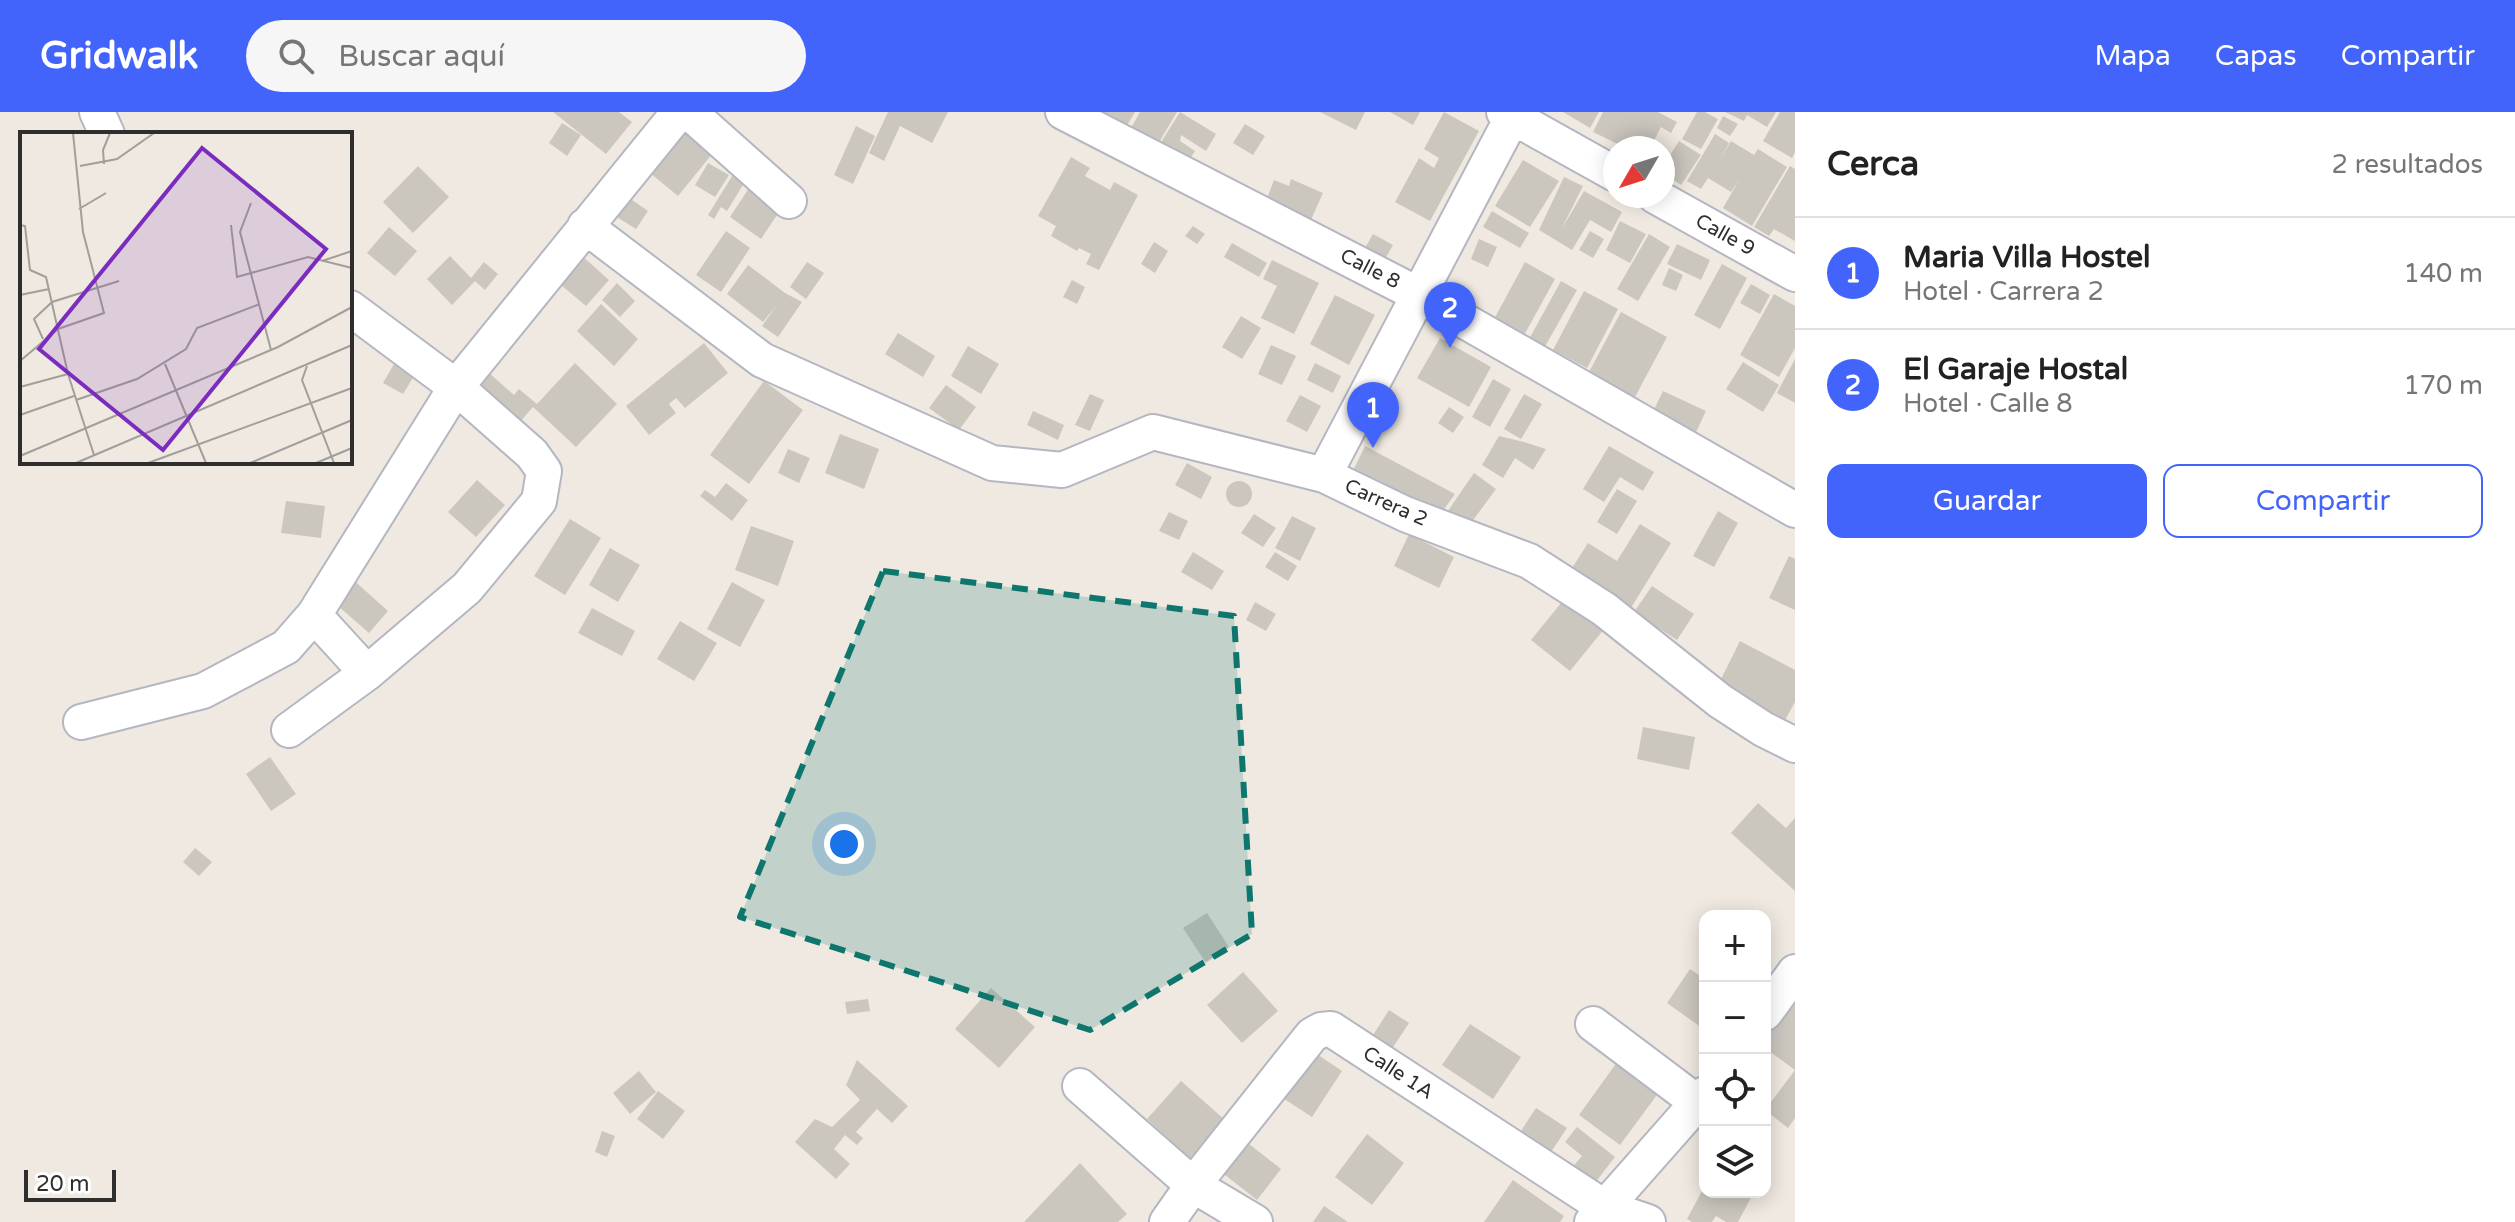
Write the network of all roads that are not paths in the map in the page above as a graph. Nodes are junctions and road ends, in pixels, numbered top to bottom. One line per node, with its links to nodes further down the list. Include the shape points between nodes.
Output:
1 (97, 112): 6 (street)
2 (679, 112): 10 (street)
3 (689, 112): 8 (street)
4 (1063, 112): 12 (street, Calle 8)
5 (1511, 114): 7 (street); 12 (street, Carrera 2)
6 (106, 132)
7 (1603, 167)
8 (789, 201)
9 (1675, 207): 11 (street, Calle 9)
10 (585, 226): 14 (street); 15 (street, via 762,360 992,463 1062,470 1153,432)
11 (1795, 274)
12 (1421, 296): 15 (street, Carrera 2); 16 (street, Calle 8)
13 (352, 309): 14 (street)
14 (456, 387): 17 (street); 18 (street, via 532,454 544,471 539,501 467,588)
15 (1324, 475): 21 (street, Carrera 2, via 1405,514 1529,561 1604,609 1720,701)
16 (1795, 510)
17 (314, 615): 18 (street); 19 (street, via 286,647 203,691)
18 (367, 673): 20 (street)
19 (81, 722)
20 (289, 730)
21 (1795, 745)
22 (1795, 972): 23 (street)
23 (1771, 1005)
24 (1593, 1024): 26 (street)
25 (1080, 1086): 28 (street)
26 (1699, 1096)
27 (1699, 1101): 29 (street)
28 (1193, 1185): 29 (street, Calle 1A, via 1312,1035 1331,1029); 30 (street); 31 (street)
29 (1598, 1215): 32 (street, Calle 1A)
30 (1167, 1222)
31 (1255, 1222)
32 (1648, 1222)

